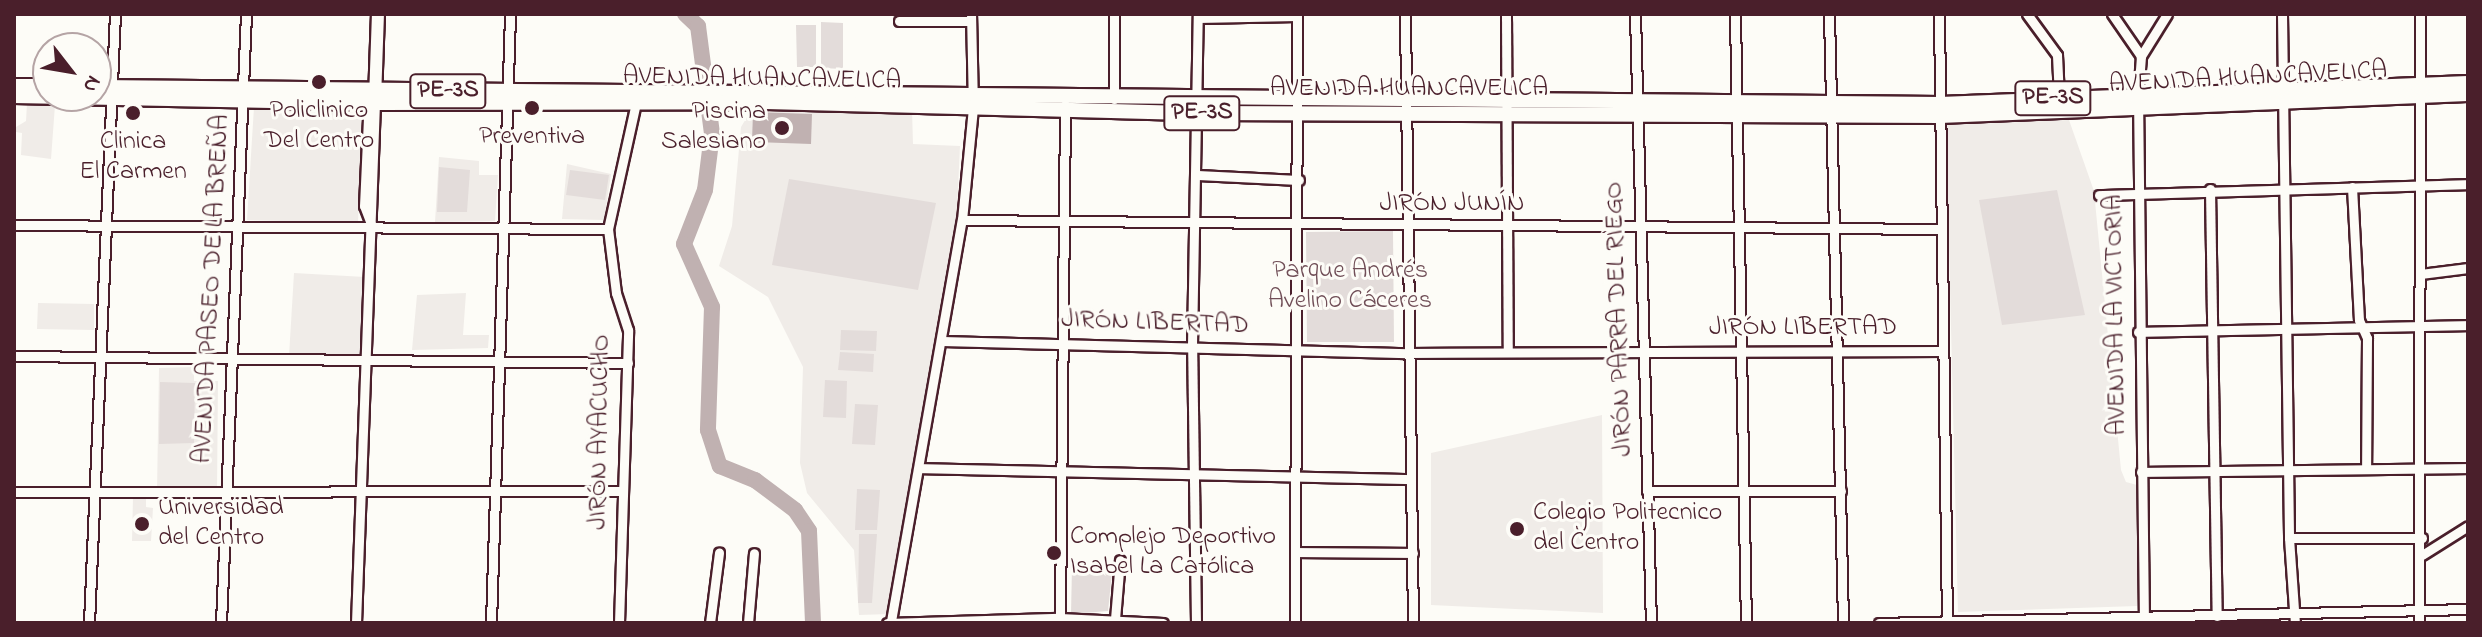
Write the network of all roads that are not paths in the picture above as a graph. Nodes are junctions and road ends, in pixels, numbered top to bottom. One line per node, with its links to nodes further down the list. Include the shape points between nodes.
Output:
1 (115, 14): 22 (street)
2 (246, 14): 26 (street, AVENIDA PASEO DE LA BREÑA)
3 (378, 14): 29 (main road)
4 (510, 14): 30 (street)
5 (1114, 14): 33 (street)
6 (1405, 14): 39 (street)
7 (1506, 14): 40 (street)
8 (1635, 14): 41 (street, JIRÓN PARRA DEL RIEGO)
9 (1735, 14): 42 (street)
10 (1829, 14): 43 (street)
11 (1939, 14): 44 (street)
12 (2027, 14): 31 (street, via 2057,55)
13 (2112, 14): 21 (street)
14 (2167, 14): 21 (street, AVENIDA LA VICTORIA)
15 (2282, 14): 27 (street)
16 (2420, 14): 24 (street)
17 (1297, 15): 18 (street); 38 (street)
18 (1198, 16): 37 (street)
19 (971, 18): 20 (street); 34 (street)
20 (899, 21)
21 (2141, 56): 35 (street, AVENIDA LA VICTORIA)
22 (112, 72)
23 (2468, 83): 24 (highway, AVENIDA HUANCAVELICA / PE-3S)
24 (2421, 89): 27 (highway, AVENIDA HUANCAVELICA / PE-3S); 28 (highway, AVENIDA HUANCAVELICA / PE-3S); 49 (street)
25 (112, 92): 26 (highway, AVENIDA HUANCAVELICA / PE-3S)
26 (245, 94): 29 (highway, AVENIDA HUANCAVELICA / PE-3S); 59 (street, AVENIDA PASEO DE LA BREÑA)
27 (2283, 94): 35 (highway, AVENIDA HUANCAVELICA / PE-3S); 51 (street)
28 (2468, 94)
29 (376, 96): 30 (highway, AVENIDA HUANCAVELICA / PE-3S); 61 (street, via 368,117 364,206)
30 (507, 97): 32 (highway, AVENIDA HUANCAVELICA / PE-3S); 65 (street)
31 (2059, 98): 35 (highway, AVENIDA HUANCAVELICA / PE-3S); 44 (highway, AVENIDA HUANCAVELICA / PE-3S)
32 (646, 99): 34 (highway, AVENIDA HUANCAVELICA / PE-3S, via 767,96); 68 (street, JIRÓN AYACUCHO)
33 (1114, 99): 36 (highway, AVENIDA HUANCAVELICA / PE-3S); 37 (highway, AVENIDA HUANCAVELICA / PE-3S)
34 (973, 103): 36 (highway, AVENIDA HUANCAVELICA / PE-3S); 55 (street)
35 (2138, 103): 44 (highway, AVENIDA HUANCAVELICA / PE-3S); 53 (street, AVENIDA LA VICTORIA)
36 (1065, 104): 37 (highway, AVENIDA HUANCAVELICA / PE-3S); 56 (street)
37 (1197, 106): 38 (highway, AVENIDA HUANCAVELICA / PE-3S); 46 (street)
38 (1300, 106): 39 (highway, AVENIDA HUANCAVELICA / PE-3S); 47 (street)
39 (1407, 107): 40 (highway, AVENIDA HUANCAVELICA / PE-3S); 63 (street)
40 (1507, 107): 41 (highway, AVENIDA HUANCAVELICA / PE-3S); 64 (street)
41 (1637, 108): 42 (highway, AVENIDA HUANCAVELICA / PE-3S); 66 (street, JIRÓN PARRA DEL RIEGO)
42 (1736, 108): 43 (highway, AVENIDA HUANCAVELICA / PE-3S); 67 (street)
43 (1830, 109): 44 (highway, AVENIDA HUANCAVELICA / PE-3S); 69 (street)
44 (1940, 110): 70 (street)
45 (110, 112): 58 (street)
46 (1197, 175): 47 (street); 60 (street)
47 (1299, 180): 62 (street)
48 (2468, 184): 49 (street)
49 (2421, 185): 50 (street); 72 (street)
50 (2352, 187): 51 (street); 75 (street)
51 (2285, 188): 52 (street); 76 (street)
52 (2210, 189): 53 (street); 77 (street)
53 (2138, 191): 54 (street); 78 (street, AVENIDA LA VICTORIA)
54 (2099, 195)
55 (962, 220): 56 (street, JIRÓN JUNÍN); 79 (street)
56 (1062, 221): 60 (street, JIRÓN JUNÍN); 80 (street)
57 (14, 225): 58 (street)
58 (106, 225): 59 (street); 90 (street)
59 (237, 225): 61 (street); 92 (street, AVENIDA PASEO DE LA BREÑA)
60 (1197, 226): 62 (street, JIRÓN JUNÍN); 81 (street)
61 (372, 227): 65 (street); 91 (street)
62 (1299, 227): 63 (street, JIRÓN JUNÍN); 84 (street)
63 (1407, 227): 64 (street, JIRÓN JUNÍN); 87 (street)
64 (1509, 227): 66 (street, JIRÓN JUNÍN); 82 (street)
65 (501, 228): 68 (street); 93 (street)
66 (1640, 228): 67 (street, JIRÓN JUNÍN); 83 (street, JIRÓN PARRA DEL RIEGO)
67 (1737, 228): 69 (street, JIRÓN JUNÍN); 85 (street)
68 (608, 229): 94 (street, JIRÓN AYACUCHO, via 616,293 628,330)
69 (1833, 229): 70 (street, JIRÓN JUNÍN); 88 (street)
70 (1942, 229): 86 (street)
71 (2468, 268): 72 (street)
72 (2421, 274): 74 (street)
73 (2468, 325): 74 (street)
74 (2421, 326): 75 (street); 98 (street)
75 (2363, 327): 76 (street); 97 (street)
76 (2286, 329): 77 (street); 99 (street)
77 (2212, 331): 78 (street); 100 (street)
78 (2138, 332): 103 (street, AVENIDA LA VICTORIA)
79 (942, 341): 80 (street, JIRÓN LIBERTAD); 95 (street)
80 (1061, 344): 81 (street, JIRÓN LIBERTAD); 101 (street)
81 (1192, 345): 84 (street, JIRÓN LIBERTAD); 102 (street)
82 (1508, 349): 83 (street, JIRÓN LIBERTAD); 87 (street, JIRÓN LIBERTAD)
83 (1642, 349): 85 (street, JIRÓN LIBERTAD); 109 (street, JIRÓN PARRA DEL RIEGO)
84 (1298, 351): 87 (street, JIRÓN LIBERTAD); 104 (street)
85 (1737, 351): 88 (street, JIRÓN LIBERTAD); 110 (street)
86 (1943, 351): 88 (street, JIRÓN LIBERTAD); 132 (street)
87 (1408, 353): 105 (street)
88 (1837, 353): 111 (street)
89 (14, 356): 90 (street)
90 (100, 359): 92 (street); 114 (street)
91 (366, 360): 92 (street); 93 (street); 106 (street)
92 (232, 361): 113 (street, AVENIDA PASEO DE LA BREÑA)
93 (496, 362): 94 (street); 107 (street)
94 (628, 363): 108 (street, JIRÓN AYACUCHO)
95 (919, 468): 101 (street); 131 (street)
96 (2468, 468): 98 (street)
97 (2366, 469): 98 (street); 99 (street)
98 (2422, 469): 117 (street)
99 (2288, 470): 100 (street); 116 (street)
100 (2215, 471): 103 (street); 126 (street)
101 (1061, 472): 102 (street); 127 (street)
102 (1192, 472): 104 (street); 141 (street)
103 (2141, 472): 130 (street, AVENIDA LA VICTORIA)
104 (1296, 478): 105 (street); 118 (street)
105 (1411, 479): 121 (street)
106 (360, 491): 107 (street); 113 (street); 135 (street)
107 (492, 491): 108 (street); 136 (street)
108 (622, 491): 137 (street, JIRÓN AYACUCHO)
109 (1647, 491): 110 (street); 144 (street, JIRÓN PARRA DEL RIEGO)
110 (1742, 491): 111 (street); 145 (street)
111 (1841, 491): 146 (street)
112 (14, 492): 114 (street)
113 (225, 493): 114 (street); 134 (street, AVENIDA PASEO DE LA BREÑA)
114 (95, 494): 133 (street)
115 (2468, 526): 122 (street)
116 (2289, 538): 117 (street); 129 (street)
117 (2422, 538): 122 (street)
118 (1296, 552): 121 (street); 142 (street)
119 (719, 553): 138 (street)
120 (754, 553): 139 (street)
121 (1413, 553): 143 (street)
122 (2422, 555): 125 (street)
123 (1120, 560): 128 (street)
124 (2468, 609): 125 (street)
125 (2419, 611): 129 (street); 148 (street)
126 (2217, 616): 129 (street); 130 (street)
127 (1060, 618): 128 (street); 131 (street)
128 (1115, 619): 140 (street)
129 (2295, 619)
130 (2144, 620): 132 (street)
131 (889, 622)
132 (1947, 622): 147 (street)
133 (89, 623)
134 (221, 623)
135 (356, 623)
136 (491, 623)
137 (619, 623)
138 (710, 623)
139 (748, 623)
140 (1163, 623)
141 (1196, 623)
142 (1295, 623)
143 (1413, 623)
144 (1651, 623)
145 (1746, 623)
146 (1843, 623)
147 (1879, 623)
148 (2419, 623)

